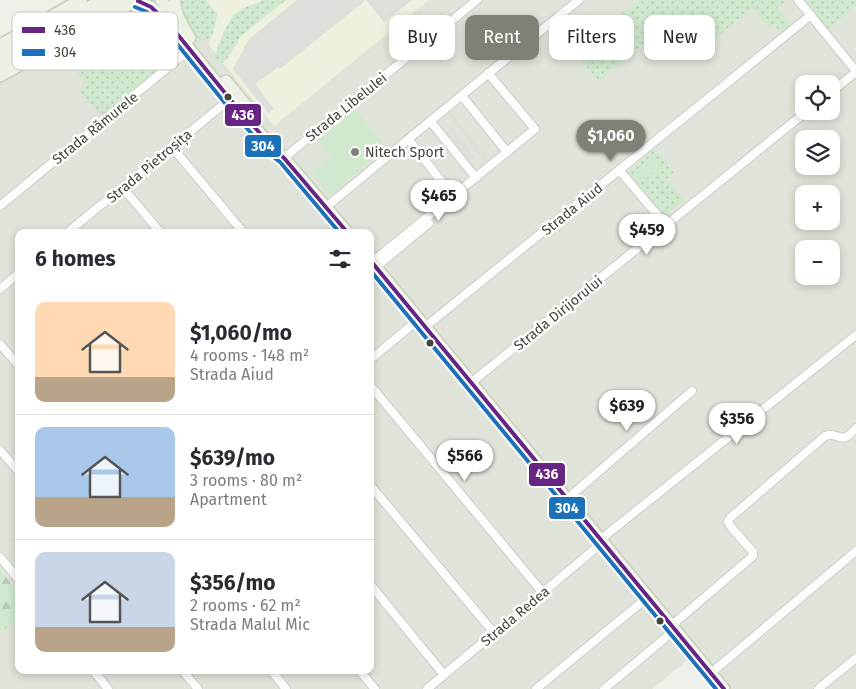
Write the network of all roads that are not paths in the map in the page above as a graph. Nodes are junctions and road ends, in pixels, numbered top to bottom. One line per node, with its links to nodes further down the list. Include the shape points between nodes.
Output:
1 (102, 0): 8 (main road)
2 (119, 0): 8 (main road)
3 (138, 0): 9 (main road); 10 (main road)
4 (161, 0): 11 (main road)
5 (477, 0): 37 (street, Strada Libelulei)
6 (578, 0): 27 (street)
7 (798, 0): 13 (street)
8 (87, 8)
9 (116, 12)
10 (156, 12)
11 (169, 12)
12 (178, 15): 17 (main road)
13 (811, 15): 26 (street); 38 (street, Strada Aiud)
14 (178, 26): 17 (main road)
15 (178, 33): 17 (main road)
16 (12, 40): 18 (main road)
17 (190, 44): 20 (street, Strada Rămurele); 31 (main road); 37 (main road, via 282,149)
18 (0, 45)
19 (12, 49): 21 (main road)
20 (178, 54)
21 (0, 56)
22 (12, 58): 23 (main road)
23 (0, 66)
24 (12, 69): 28 (main road)
25 (160, 70): 42 (street, Strada Rămurele)
26 (856, 72): 29 (street)
27 (488, 73): 30 (street); 36 (street, via 535,130)
28 (0, 76)
29 (840, 85)
30 (462, 96): 33 (street); 36 (street)
31 (230, 99): 35 (street, Strada Pietroșița); 37 (main road)
32 (796, 120): 45 (street, Strada Dirijorului)
33 (431, 122): 34 (street); 39 (street)
34 (408, 140): 41 (street); 43 (street)
35 (172, 147): 40 (street, Strada Pietroșița); 48 (street)
36 (507, 152): 39 (street)
37 (284, 158): 43 (main road)
38 (619, 170): 45 (street); 55 (street, Strada Aiud)
39 (476, 178): 41 (street)
40 (123, 188): 46 (street, Strada Pietroșița); 47 (street)
41 (453, 196): 50 (street)
42 (0, 206)
43 (326, 207): 49 (main road)
44 (429, 223): 51 (street)
45 (666, 225): 60 (street, Strada Dirijorului)
46 (76, 229)
47 (157, 229)
48 (240, 229)
49 (344, 229)
50 (374, 261)
51 (374, 262)
52 (374, 265): 55 (main road)
53 (15, 276): 54 (street)
54 (0, 289)
55 (422, 323): 58 (street, Strada Aiud); 60 (main road)
56 (856, 335): 68 (street, Strada Redea)
57 (0, 344): 59 (street)
58 (374, 357)
59 (15, 361)
60 (472, 382): 67 (main road)
61 (374, 390): 73 (street)
62 (692, 391): 67 (street)
63 (856, 428): 75 (street, via 843,438 831,434 825,436 730,518 730,527 754,556)
64 (0, 450): 65 (street)
65 (15, 467)
66 (374, 490): 76 (street)
67 (567, 499): 68 (main road)
68 (602, 541): 73 (street, Strada Redea); 74 (main road)
69 (856, 551): 78 (street)
70 (0, 557): 71 (street)
71 (15, 575)
72 (374, 589): 83 (street)
73 (543, 593): 76 (street, Strada Redea)
74 (648, 597): 75 (main road); 89 (street)
75 (674, 627): 78 (main road); 90 (street)
76 (494, 633): 83 (street, Strada Redea)
77 (856, 658): 92 (street)
78 (711, 673): 91 (main road)
79 (95, 674): 84 (street)
80 (185, 674): 85 (street)
81 (274, 674): 86 (street)
82 (362, 674): 87 (street)
83 (444, 674): 88 (street, Strada Redea)
84 (108, 689)
85 (198, 689)
86 (286, 689)
87 (375, 689)
88 (427, 689)
89 (536, 689)
90 (604, 689)
91 (724, 689)
92 (818, 689)

